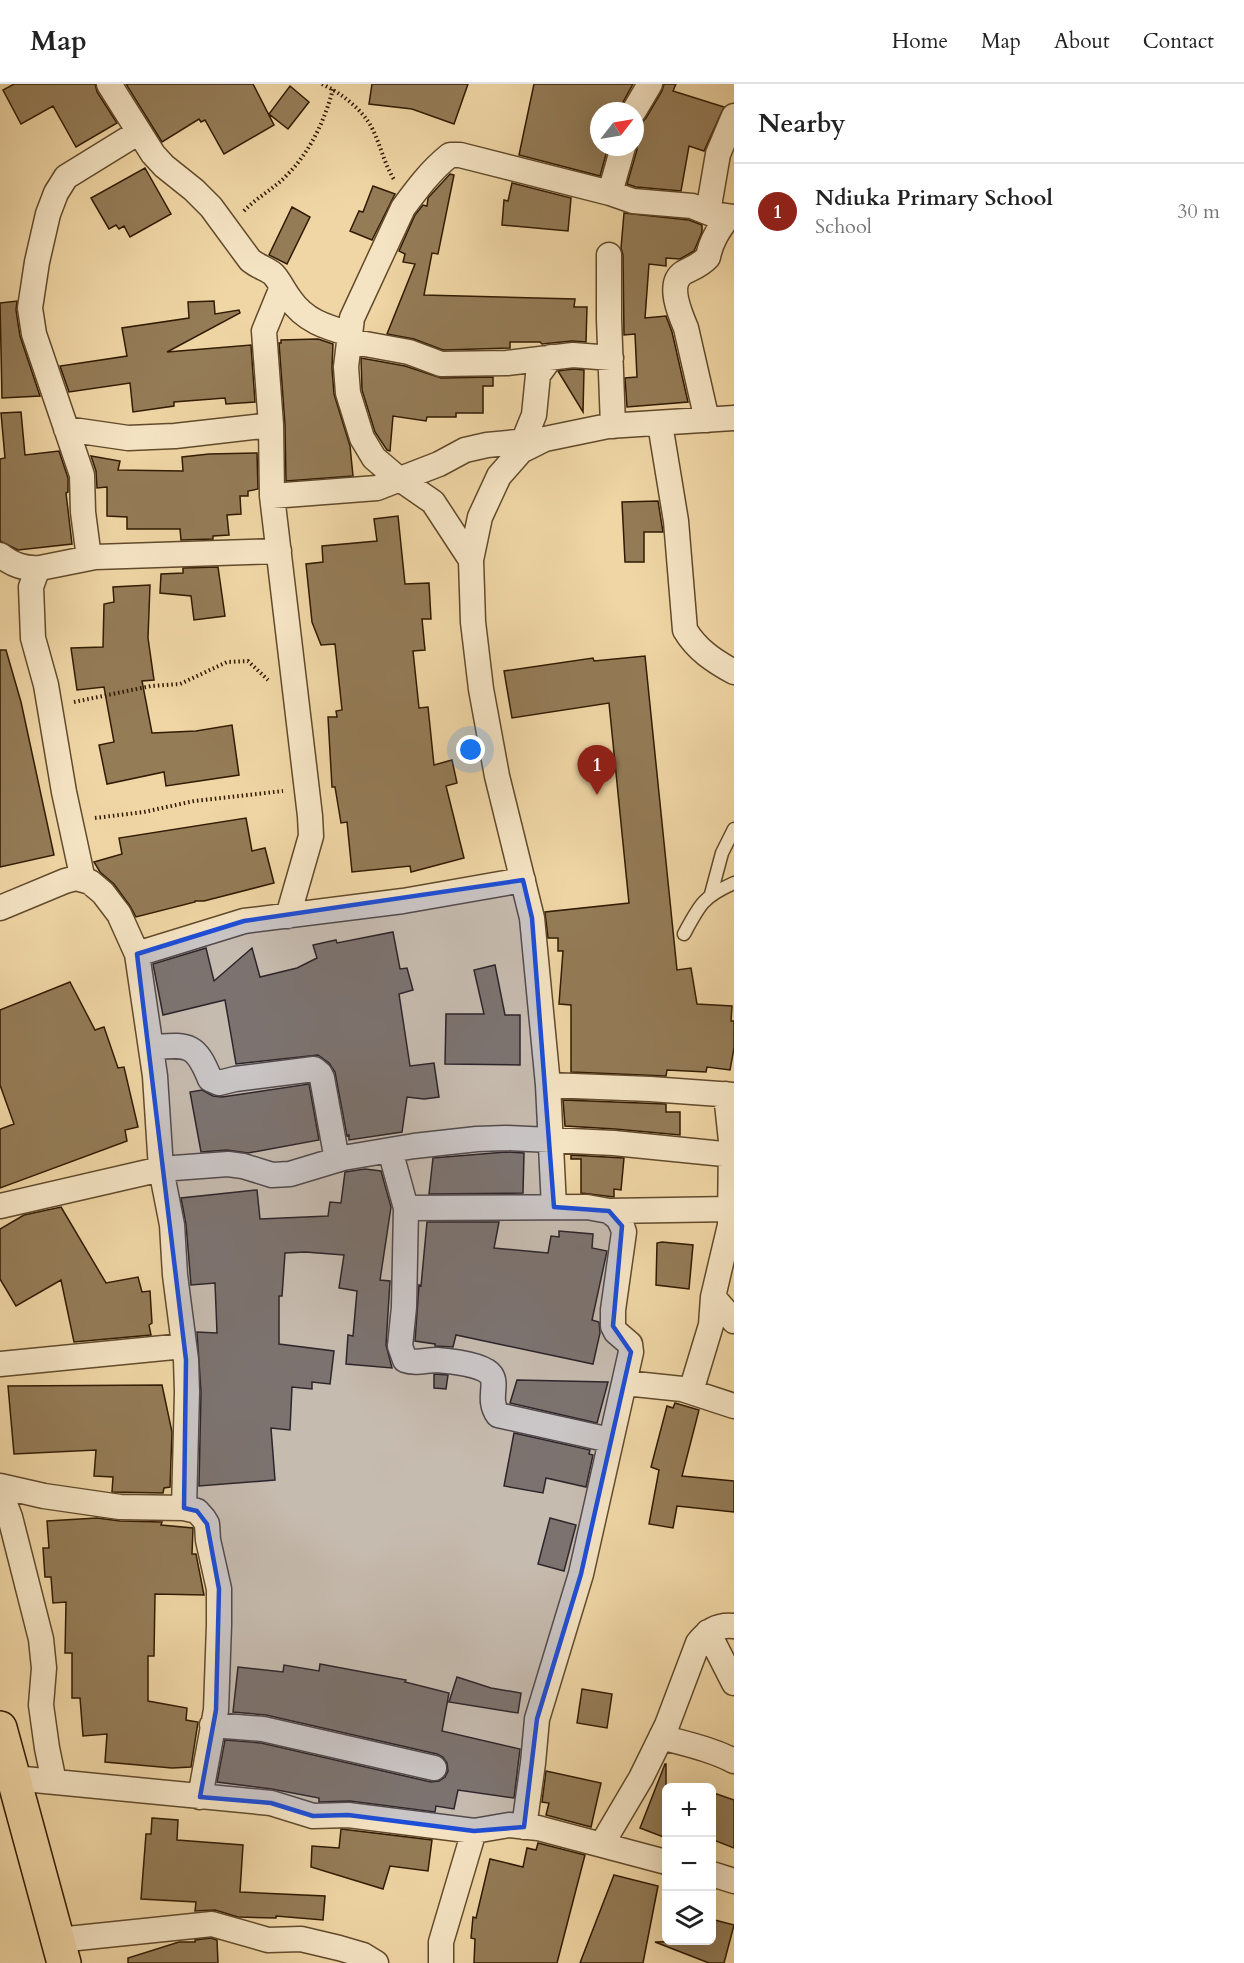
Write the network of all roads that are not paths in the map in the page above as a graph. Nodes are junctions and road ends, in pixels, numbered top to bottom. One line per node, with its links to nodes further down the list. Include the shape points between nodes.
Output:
1 (110, 84): 5 (street)
2 (650, 84): 3 (street)
3 (639, 102)
4 (734, 116): 8 (street, via 718,154)
5 (139, 132): 10 (street, via 153,154 194,190 250,260 273,273); 21 (street, via 66,177 48,214 30,308 34,334)
6 (620, 156): 7 (street)
7 (610, 193): 8 (street, via 633,201 692,206); 13 (street, via 450,155 436,166 398,217 352,318)
8 (723, 216): 17 (street, via 708,257 682,274 676,289)
9 (609, 255): 15 (street)
10 (282, 287): 11 (street, via 298,310); 12 (street)
11 (309, 318): 12 (street, via 291,319); 13 (street)
12 (264, 332): 19 (street)
13 (350, 338): 14 (street, via 441,364 507,363); 23 (street, via 348,393 362,438 374,458)
14 (551, 357): 15 (street); 22 (street, via 538,375)
15 (610, 357): 20 (street)
16 (734, 418): 17 (street)
17 (707, 420): 18 (street)
18 (660, 424): 20 (street); 30 (street, via 676,521 685,630 693,643)
19 (271, 425): 21 (street, via 128,438); 24 (street)
20 (614, 426): 22 (street)
21 (66, 429): 27 (street, via 82,475)
22 (534, 441): 23 (street, via 465,450); 28 (street, via 499,476 480,517)
23 (400, 479): 24 (street, via 377,488); 28 (street, via 433,502)
24 (272, 496): 25 (street)
25 (279, 551): 27 (street); 37 (street, via 311,836)
26 (0, 555): 29 (street, via 26,569)
27 (89, 558): 29 (street)
28 (471, 560): 33 (street, via 481,689 497,776)
29 (40, 568): 32 (street, via 32,587 33,638 46,685)
30 (734, 672)
31 (734, 829): 35 (lane, via 722,853)
32 (83, 880): 36 (street, via 65,881); 39 (street, via 103,893 119,914)
33 (523, 880): 37 (street); 41 (street, via 532,918)
34 (734, 882): 35 (lane)
35 (711, 894): 38 (lane)
36 (0, 908)
37 (288, 916): 39 (street, via 244,921)
38 (684, 934)
39 (137, 954): 40 (street)
40 (151, 1047): 46 (street, via 190,1048 202,1060 210,1079 219,1083 314,1069 322,1078); 47 (street)
41 (548, 1085): 42 (street); 43 (street)
42 (730, 1095): 45 (street)
43 (549, 1141): 44 (street, via 477,1139); 45 (street, via 656,1146); 49 (street)
44 (390, 1150): 46 (street); 50 (street)
45 (732, 1155): 51 (street)
46 (337, 1160): 47 (street, via 290,1174 272,1175 228,1164)
47 (161, 1169): 48 (street); 55 (street, via 172,1226)
48 (0, 1206)
49 (554, 1207): 50 (street); 52 (street)
50 (406, 1208): 60 (street, via 400,1346 405,1360 436,1360 483,1369 493,1378 492,1404 498,1415)
51 (731, 1209): 52 (street); 53 (street)
52 (609, 1211): 57 (street, via 618,1218 624,1232 613,1310 616,1332 630,1344)
53 (713, 1297): 54 (street); 58 (street, via 711,1325)
54 (734, 1321)
55 (184, 1346): 56 (street); 63 (street)
56 (0, 1364)
57 (625, 1383): 58 (street); 60 (street)
58 (691, 1392): 59 (street)
59 (734, 1406)
60 (610, 1440): 75 (street, via 580,1574 537,1719)
61 (0, 1486): 63 (street, via 120,1507)
62 (0, 1491): 73 (street, via 10,1516 40,1640 44,1668 41,1705)
63 (184, 1508): 67 (street, via 197,1511 207,1524 219,1589 216,1710)
64 (734, 1626): 65 (street)
65 (708, 1632): 66 (street); 69 (street, via 698,1643)
66 (734, 1683)
67 (212, 1725): 71 (street, via 263,1730); 74 (street)
68 (0, 1728): 72 (highway)
69 (661, 1737): 70 (street); 77 (street)
70 (734, 1761)
71 (434, 1768)
72 (14, 1778): 73 (street); 81 (highway)
73 (54, 1782): 74 (street)
74 (200, 1797): 76 (street, via 270,1803 313,1816 348,1815)
75 (524, 1827): 76 (street, via 509,1825); 77 (street)
76 (474, 1831): 83 (street, via 441,1942)
77 (602, 1844): 78 (street)
78 (662, 1861)
79 (716, 1876): 80 (street)
80 (734, 1881)
81 (61, 1951): 82 (street, via 212,1924 268,1940 301,1939 339,1948 363,1954)
82 (376, 1963)
83 (441, 1963)

